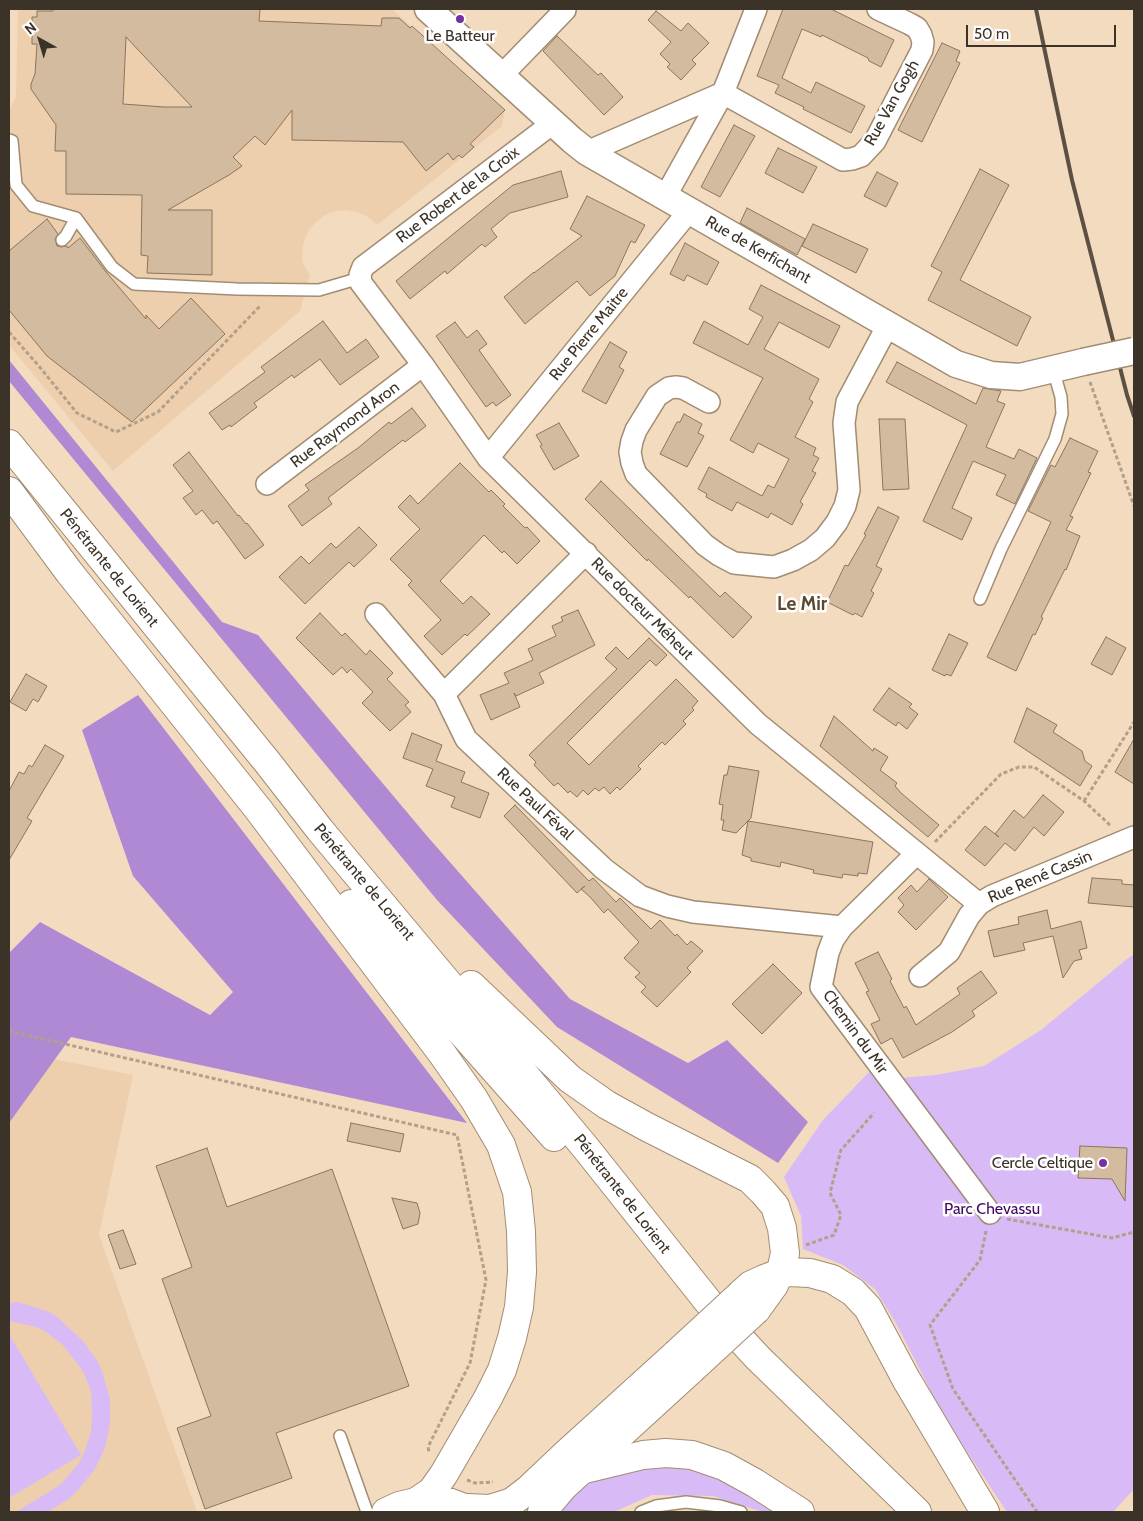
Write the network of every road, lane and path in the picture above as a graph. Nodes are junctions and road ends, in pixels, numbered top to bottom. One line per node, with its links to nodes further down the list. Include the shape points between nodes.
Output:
1 (428, 9): 5 (street, Rue de Kerfichant)
2 (564, 9): 5 (street)
3 (756, 9): 6 (street)
4 (878, 9): 6 (street, Rue Van Gogh, via 917,28 923,42 922,50 875,141 861,156 843,160)
5 (502, 76): 7 (street, Rue de Kerfichant)
6 (723, 93): 9 (street); 10 (street)
7 (553, 123): 9 (street, Rue de Kerfichant); 14 (street, Rue Robert de la Croix)
8 (9, 140): 12 (lane, via 12,141 16,185 33,206)
9 (587, 152): 10 (street, Rue de Kerfichant)
10 (665, 197): 11 (street, Rue de Kerfichant)
11 (689, 211): 16 (street, Rue de Kerfichant); 24 (street, Rue Pierre Maitre)
12 (76, 218): 13 (lane); 15 (lane, via 112,267 134,284)
13 (62, 240)
14 (362, 272): 15 (lane, via 319,290); 20 (street, Rue docteur Méheut, via 364,289)
15 (276, 290): 17 (path, via 158,412 116,432 77,413)
16 (888, 325): 21 (street, Rue de Kerfichant, via 956,364 991,375 1020,377); 22 (street, via 847,402 844,423 849,490 845,506 825,538 792,560 774,566 734,563 719,555 705,545 636,474 630,452 632,441 657,396 669,388 683,388)
17 (9, 332)
18 (1134, 351): 19 (street, Rue de Kerfichant, bridge)
19 (1084, 362): 21 (street, Rue de Kerfichant); 27 (path)
20 (423, 365): 24 (street, Rue docteur Méheut); 25 (street, Rue Raymond Aron)
21 (1053, 369): 29 (lane, via 1062,406 1055,439)
22 (709, 402)
23 (9, 444): 33 (main road, Pénétrante de Lorient)
24 (488, 458): 28 (street, Rue docteur Méheut)
25 (267, 484)
26 (9, 490): 45 (main road, Pénétrante de Lorient, via 142,647 379,939 575,1162); 49 (main road, via 69,572 258,809 441,1052 501,1145 517,1192 522,1272 519,1307 502,1370)
27 (1134, 506)
28 (586, 553): 31 (street); 36 (street, Rue docteur Méheut, via 758,724)
29 (980, 599)
30 (376, 614): 31 (street, Rue Paul Féval)
31 (444, 694): 38 (street, Rue Paul Féval, via 466,739 604,869 640,896 693,912)
32 (1134, 722): 34 (path)
33 (268, 763): 44 (main road, via 318,800 462,977 570,1079 646,1127 750,1179 775,1206 782,1228); 45 (main road, Pénétrante de Lorient, via 320,830 585,1146)
34 (1084, 801): 35 (path); 36 (path, via 1034,767 1019,767 1001,774)
35 (1130, 838): 37 (street, Rue René Cassin)
36 (919, 856): 37 (street, Rue docteur Méheut); 38 (street, Chemin du Mir)
37 (978, 904): 39 (street, Rue René Cassin, via 949,952)
38 (842, 927): 42 (street, Chemin du Mir, via 828,953 821,987)
39 (920, 976)
40 (9, 1032): 49 (path, via 457,1135 486,1280 470,1363 428,1446 431,1459)
41 (874, 1113): 44 (path, via 841,1150 830,1192 841,1214 834,1235)
42 (990, 1213): 43 (path, via 1014,1222 1112,1238); 60 (path, via 980,1260 930,1324 952,1389)
43 (1134, 1232)
44 (782, 1263): 46 (main road, bridge, via 774,1285 748,1302); 59 (main road, via 832,1280 853,1292 868,1308)
45 (721, 1318): 58 (main road, Pénétrante de Lorient)
46 (684, 1362): 48 (main road); 51 (main road, via 566,1454 512,1502 490,1509)
47 (340, 1436): 52 (lane)
48 (581, 1470): 54 (main road); 57 (main road, via 643,1455 692,1456 724,1466)
49 (444, 1474): 50 (main road, via 432,1490)
50 (416, 1502): 51 (main road, via 442,1502); 53 (main road)
51 (471, 1510)
52 (367, 1512)
53 (386, 1512)
54 (542, 1512)
55 (641, 1512): 56 (lane, via 656,1506 686,1502)
56 (741, 1512)
57 (800, 1512)
58 (917, 1512)
59 (985, 1512)
60 (1037, 1512)

